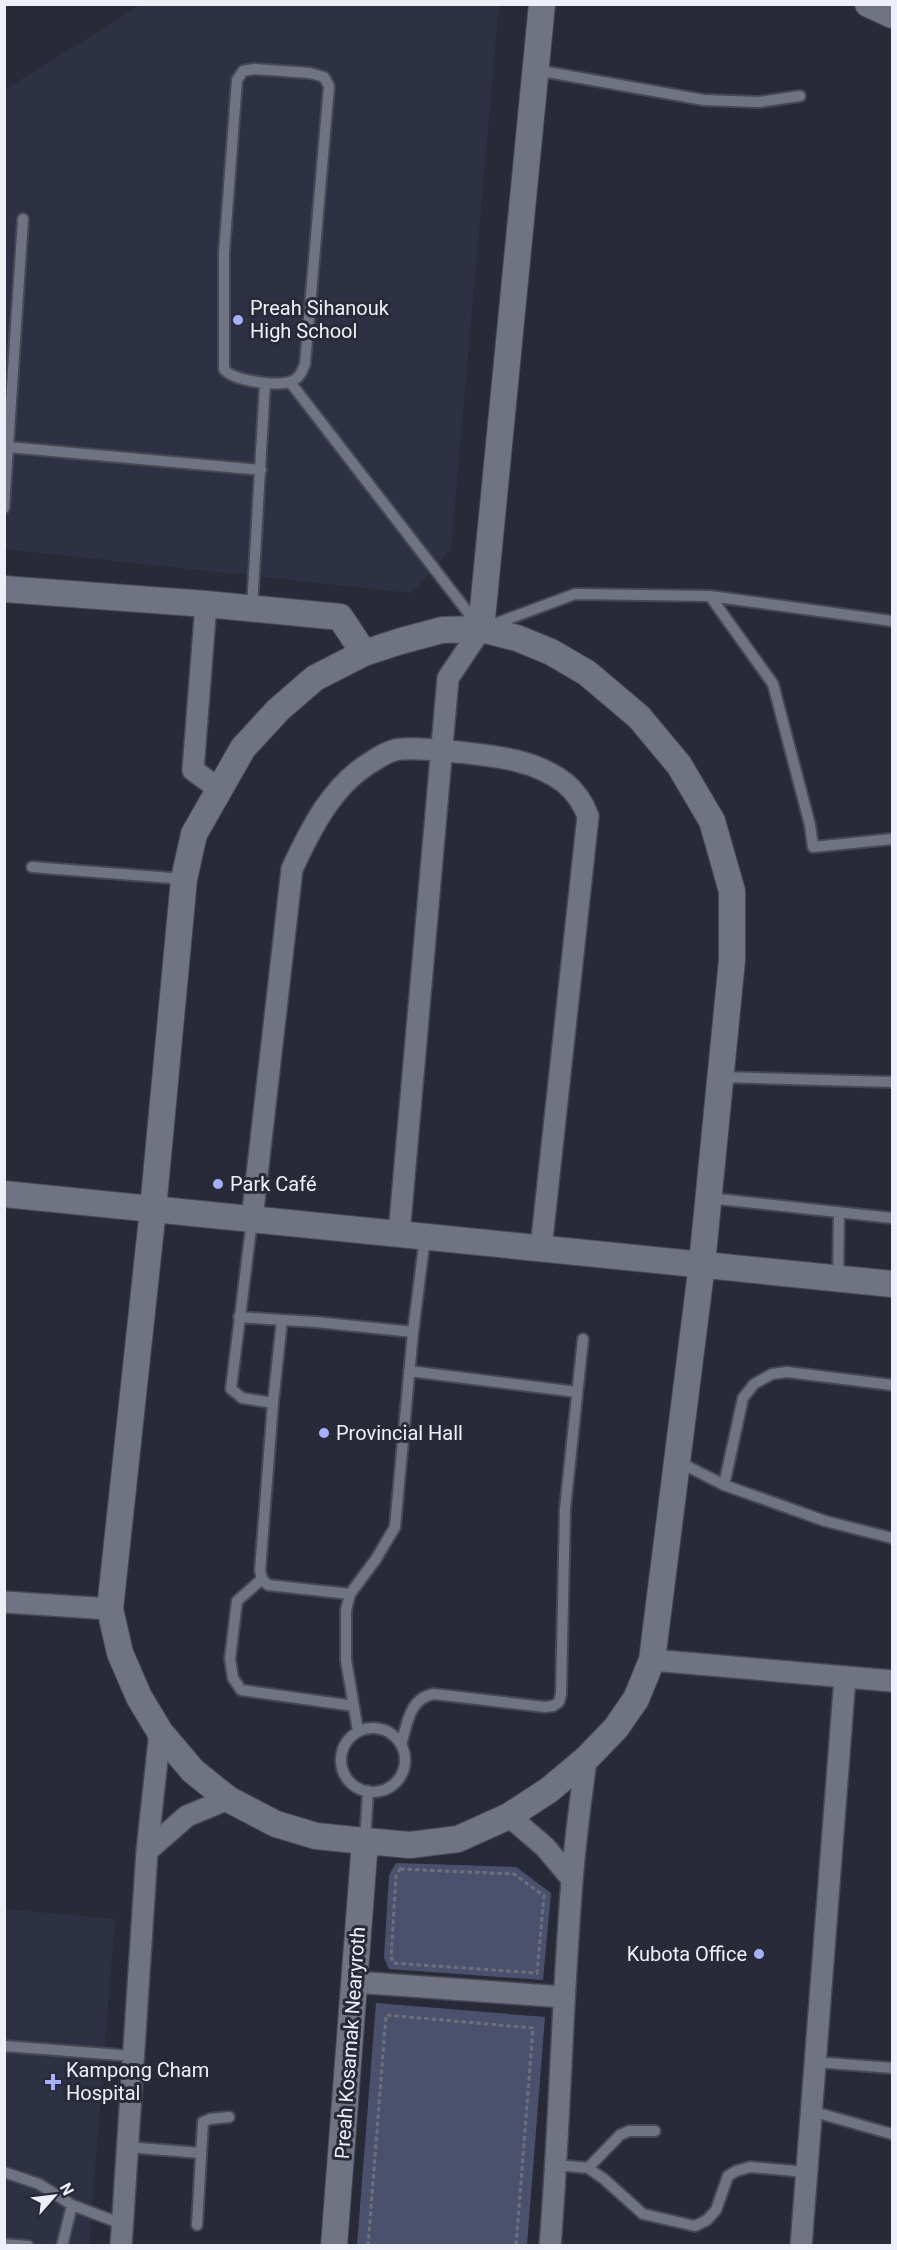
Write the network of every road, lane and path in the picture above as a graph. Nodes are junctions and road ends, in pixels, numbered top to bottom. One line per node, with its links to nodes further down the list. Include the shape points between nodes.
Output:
1 (542, 4): 4 (street)
2 (868, 4): 3 (street)
3 (892, 15)
4 (536, 70): 5 (lane, via 704,100 759,102); 17 (street)
5 (800, 96)
6 (23, 219): 9 (lane)
7 (290, 382): 8 (lane); 8 (lane, via 301,375 305,364 329,86 324,77 310,73 254,69 243,71 237,80 224,253 224,369 232,376); 17 (lane)
8 (265, 383): 10 (lane)
9 (8, 447): 10 (lane); 11 (lane)
10 (261, 470): 15 (lane)
11 (4, 508)
12 (4, 589): 14 (street)
13 (710, 596): 16 (lane); 17 (lane, via 575,594); 21 (lane, via 773,684 813,847)
14 (206, 604): 15 (street); 20 (street, via 193,770)
15 (252, 608): 18 (street, via 340,617)
16 (892, 621)
17 (481, 629): 18 (street, via 442,630); 19 (street, via 448,678); 24 (street, via 551,652 587,673 639,717 680,765 712,821 732,891 732,960)
18 (364, 653): 20 (street, via 315,678 278,710 243,748)
19 (442, 751): 31 (street, via 400,749 373,760 350,777 325,808 292,869); 32 (street); 34 (street, via 531,765 565,783 581,800 588,816)
20 (219, 789): 23 (street, via 195,834)
21 (892, 839)
22 (32, 867): 23 (lane)
23 (184, 879): 28 (street)
24 (721, 1077): 25 (lane); 27 (street)
25 (892, 1082)
26 (4, 1194): 28 (street)
27 (708, 1198): 29 (lane); 35 (street)
28 (153, 1209): 31 (street); 52 (street)
29 (839, 1212): 30 (lane); 36 (lane)
30 (892, 1218)
31 (252, 1219): 32 (street); 38 (lane)
32 (399, 1234): 33 (street)
33 (425, 1236): 34 (street); 40 (lane)
34 (541, 1248): 35 (street)
35 (702, 1264): 36 (street); 46 (street)
36 (838, 1278): 37 (street)
37 (892, 1284)
38 (239, 1317): 39 (lane); 45 (lane, via 231,1389 242,1398)
39 (282, 1320): 40 (lane); 45 (lane)
40 (413, 1332): 42 (lane)
41 (583, 1339): 44 (lane)
42 (409, 1371): 44 (lane); 50 (lane, via 395,1527)
43 (892, 1385): 47 (lane, via 787,1372 772,1374 754,1384 743,1398)
44 (577, 1392): 59 (lane, via 565,1509 559,1702 545,1707 425,1695 414,1704)
45 (273, 1402): 49 (lane)
46 (678, 1462): 47 (lane); 53 (street)
47 (724, 1485): 48 (lane, via 825,1521)
48 (892, 1538)
49 (262, 1579): 50 (lane, via 268,1586); 56 (lane, via 237,1601 230,1659 233,1678 241,1690)
50 (350, 1594): 56 (lane, via 346,1610 346,1660)
51 (4, 1602): 52 (street)
52 (110, 1610): 58 (street, via 120,1653)
53 (652, 1660): 54 (street); 60 (street, via 636,1700 616,1728)
54 (845, 1677): 55 (street); 72 (street)
55 (892, 1681)
56 (354, 1706): 57 (lane)
57 (358, 1731): 59 (lane, via 387,1731); 61 (lane, via 344,1745 341,1765 351,1782)
58 (160, 1732): 62 (street, via 193,1771); 65 (street)
59 (401, 1745): 61 (lane, via 404,1765 396,1782 388,1788)
60 (585, 1759): 63 (street, via 549,1790); 66 (street)
61 (368, 1791): 64 (lane)
62 (228, 1799): 64 (street, via 276,1824 316,1836); 65 (street, via 187,1816)
63 (509, 1816): 64 (street, via 458,1839 410,1845); 66 (street, via 545,1846)
64 (365, 1841): 68 (street, Preah Kosamak Nearyroth)
65 (147, 1851): 71 (street)
66 (572, 1879): 69 (street)
67 (544, 1896): 67 (path, via 514,1874 400,1869 396,1876 393,1963 537,1973)
68 (354, 1982): 69 (street); 91 (street, Preah Kosamak Nearyroth)
69 (564, 1997): 80 (street)
70 (4, 2046): 71 (lane)
71 (133, 2056): 78 (street)
72 (815, 2062): 73 (lane); 74 (street)
73 (892, 2068)
74 (811, 2111): 77 (lane); 83 (street)
75 (229, 2116): 79 (lane, via 203,2122)
76 (656, 2131): 81 (lane, via 620,2135)
77 (892, 2134)
78 (127, 2147): 79 (lane); 85 (street)
79 (201, 2153): 86 (lane)
80 (557, 2165): 81 (lane); 94 (street)
81 (588, 2168): 83 (lane, via 643,2214 695,2226 716,2210 728,2176 736,2171 750,2167)
82 (4, 2172): 84 (lane, via 39,2184)
83 (807, 2172): 95 (street)
84 (72, 2205): 85 (lane); 89 (lane)
85 (122, 2224): 90 (street)
86 (197, 2225)
87 (4, 2244): 88 (lane)
88 (28, 2246)
89 (62, 2246)
90 (121, 2246)
91 (334, 2246)
92 (368, 2246): 93 (path, via 386,2015 533,2028)
93 (516, 2246)
94 (550, 2246)
95 (801, 2246)

